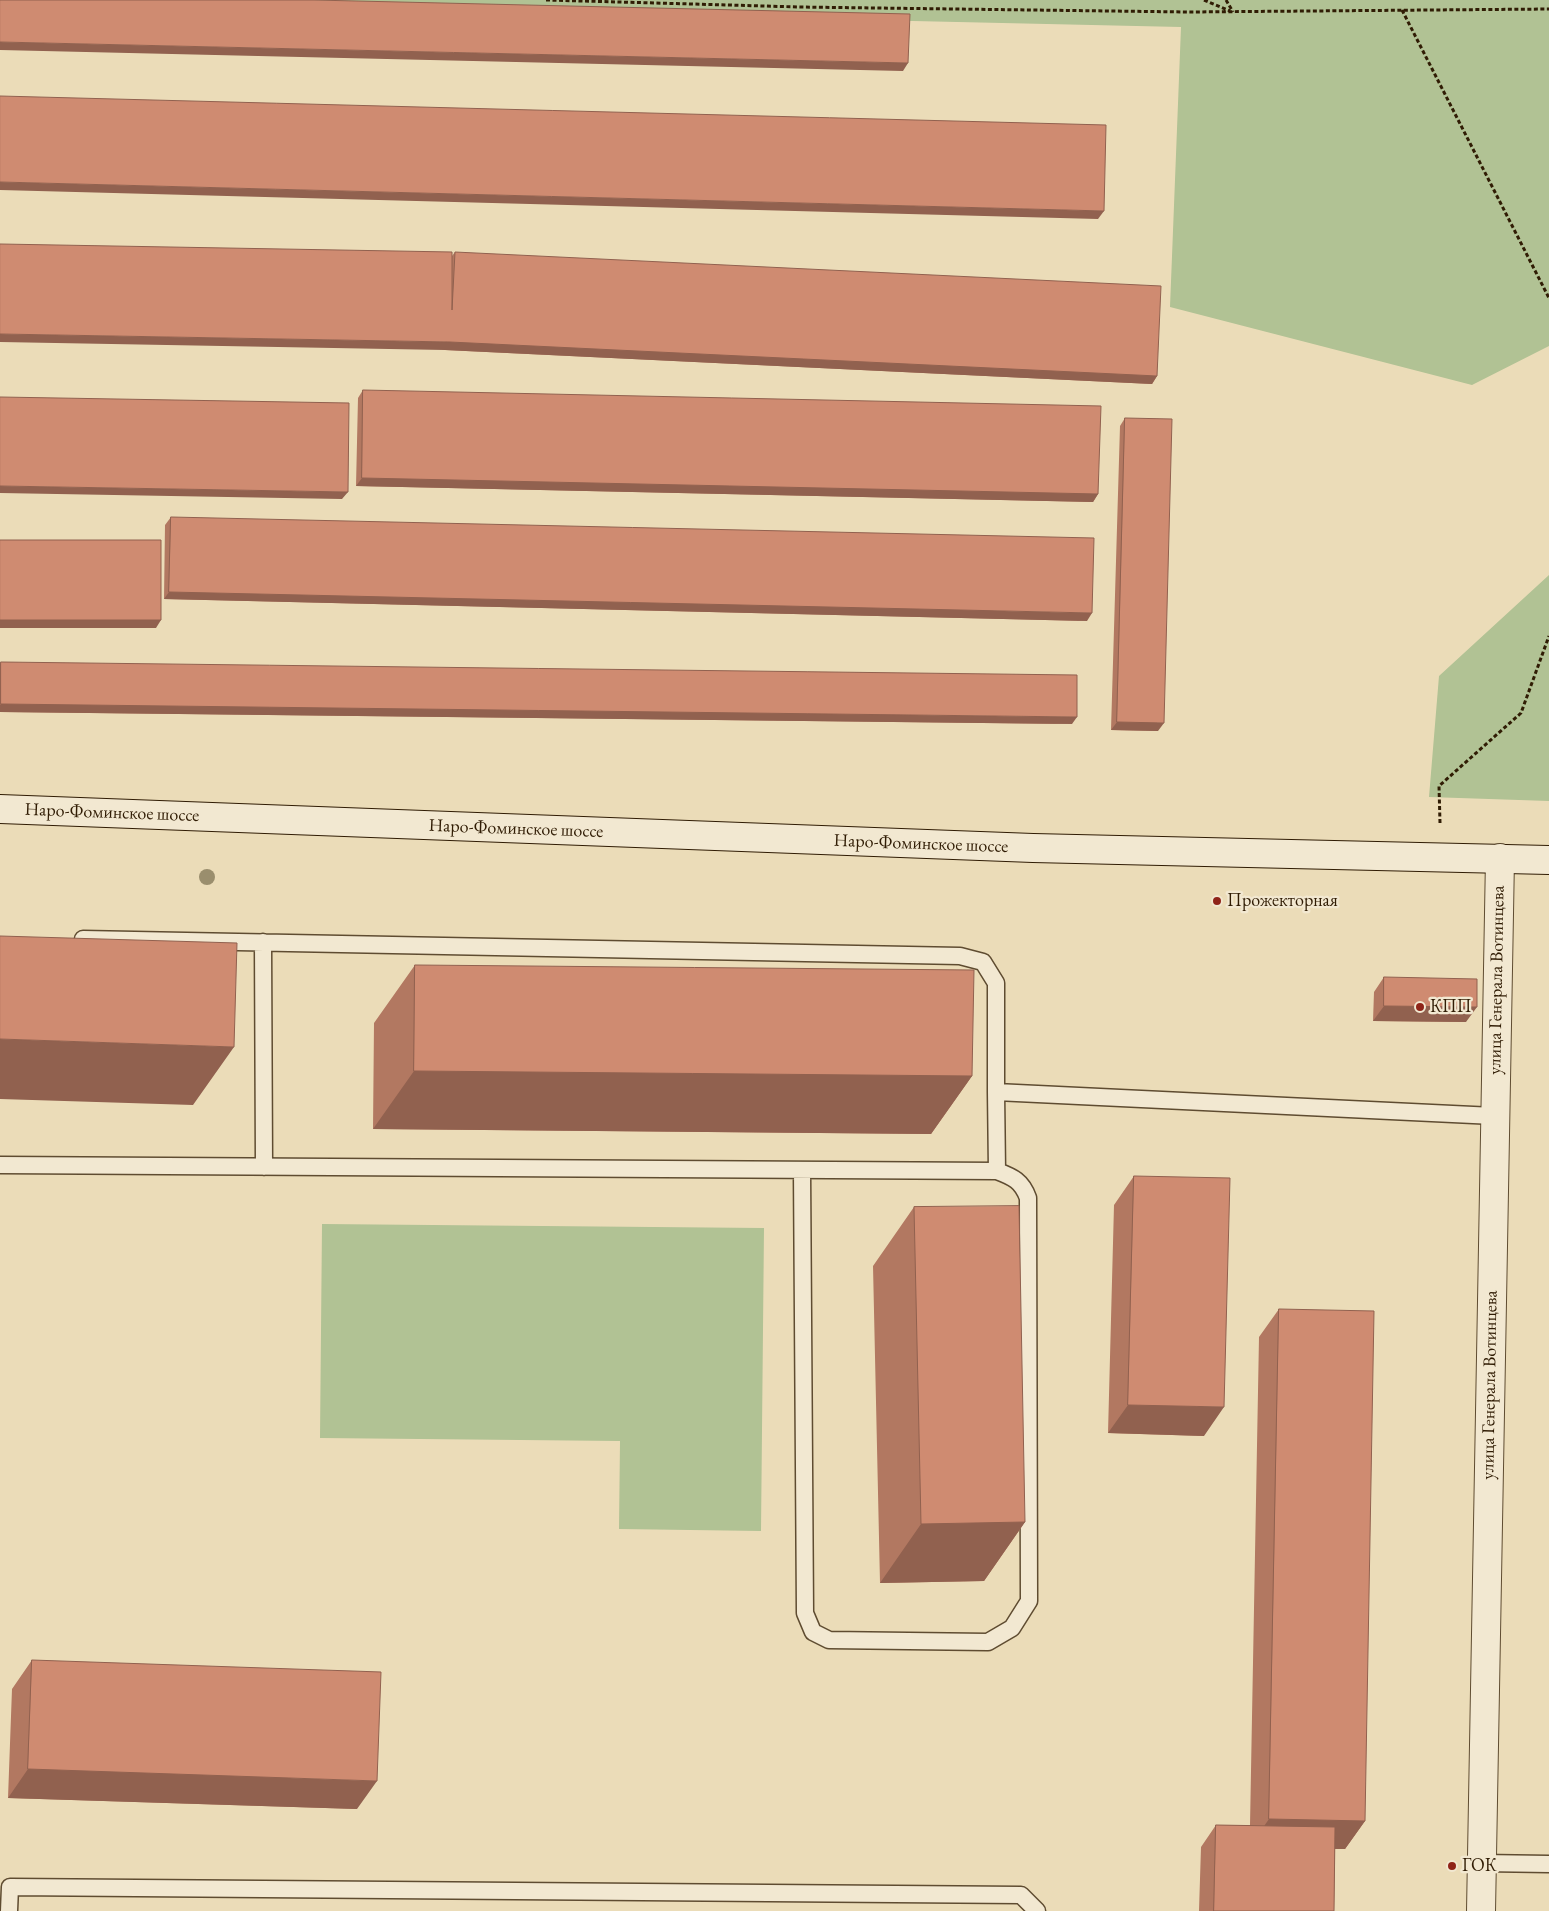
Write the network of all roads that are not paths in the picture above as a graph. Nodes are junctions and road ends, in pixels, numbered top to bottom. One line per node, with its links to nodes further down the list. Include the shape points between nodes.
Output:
1 (0, 809): 2 (main road, Наро-Фоминское шоссе, via 1033,848)
2 (1500, 858): 3 (main road, Наро-Фоминское шоссе); 7 (main road, улица Генерала Вотинцева)
3 (1549, 860)
4 (68, 938): 5 (lane)
5 (263, 942): 6 (lane, via 960,956 983,962 996,983); 9 (lane)
6 (996, 1092): 7 (lane); 11 (lane)
7 (1494, 1116): 12 (main road, улица Генерала Вотинцева)
8 (0, 1165): 9 (lane)
9 (264, 1167): 10 (lane)
10 (802, 1170): 11 (lane); 11 (lane, via 806,1613 813,1632 829,1640 988,1642 1012,1628 1029,1601 1028,1198 1016,1178)
11 (997, 1171)
12 (1482, 1864): 13 (lane); 16 (main road, улица Генерала Вотинцева)
13 (1549, 1864)
14 (9, 1911): 15 (lane, via 10,1887 1021,1895)
15 (1037, 1911)
16 (1481, 1911)

